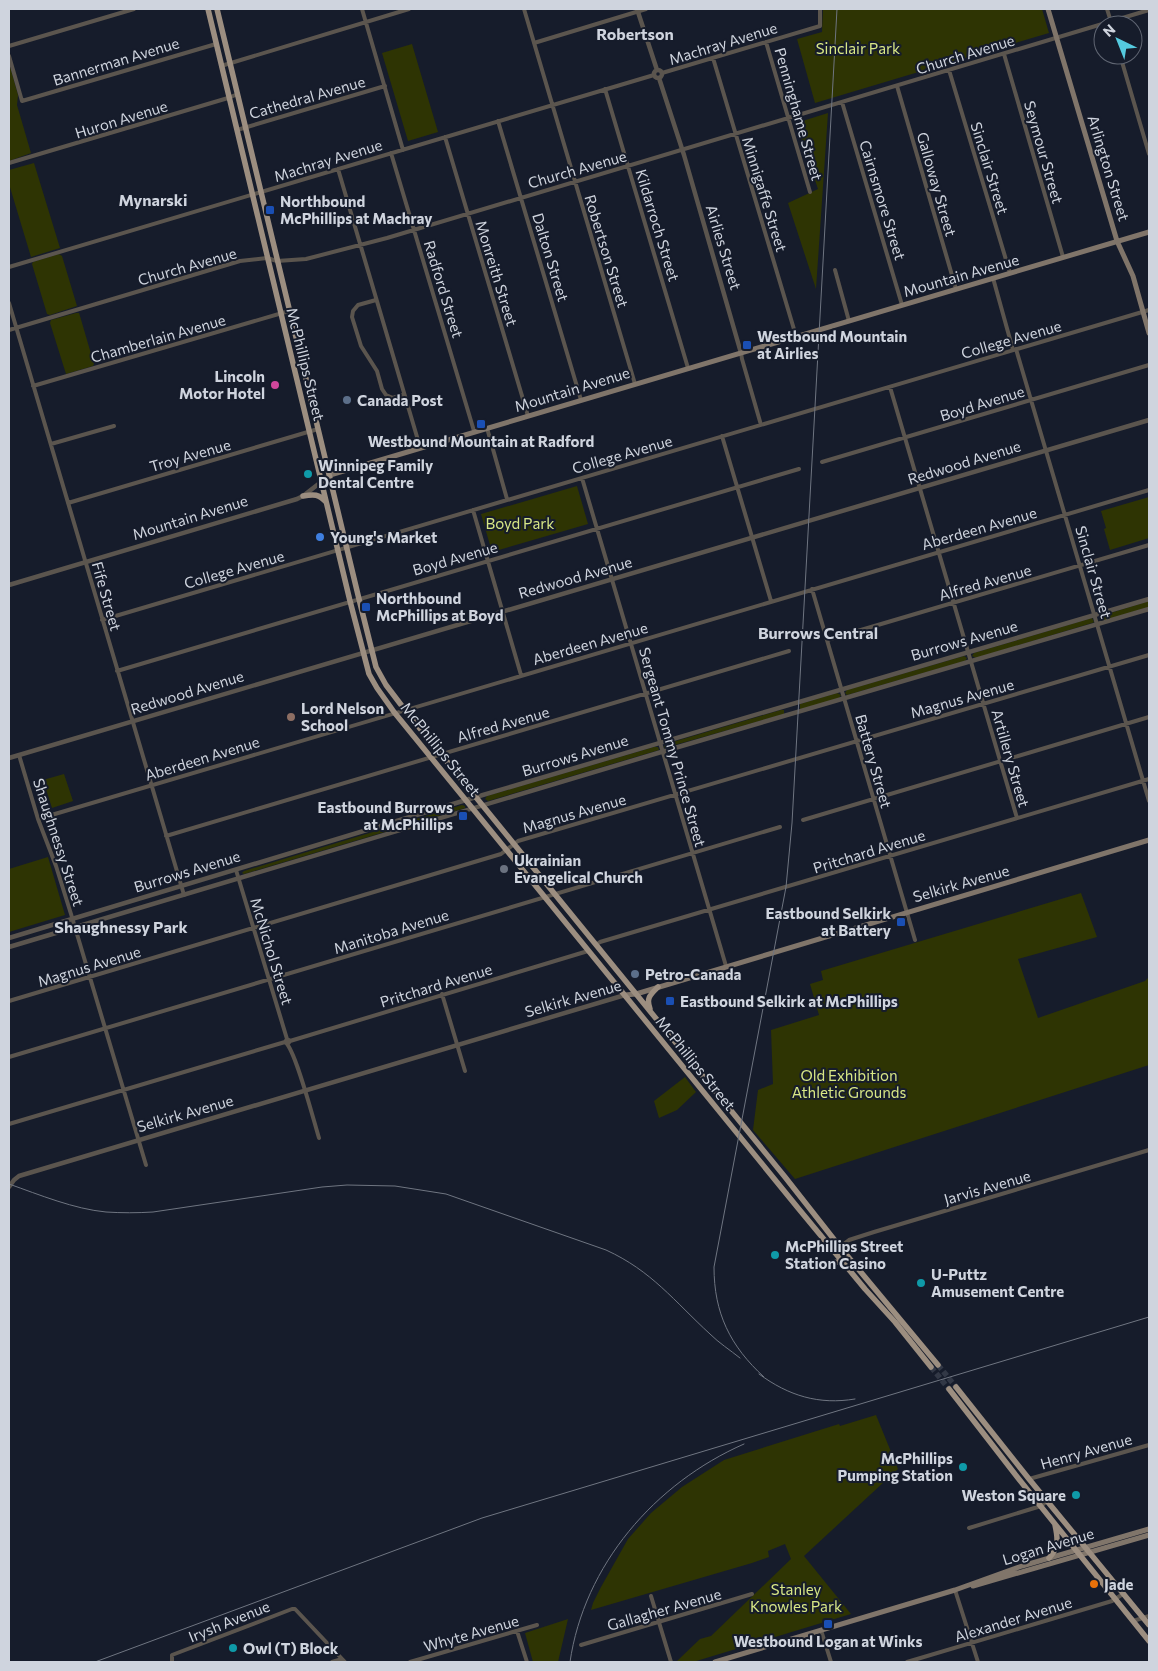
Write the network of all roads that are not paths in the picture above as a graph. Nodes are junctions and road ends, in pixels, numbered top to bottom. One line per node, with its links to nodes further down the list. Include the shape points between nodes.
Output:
1 (134, 9): 19 (street)
2 (208, 9): 18 (main road, McPhillips Street)
3 (217, 9): 23 (main road, McPhillips Street)
4 (362, 9): 13 (street)
5 (409, 9): 13 (street)
6 (524, 9): 16 (street, Robertson Street)
7 (646, 9): 10 (street)
8 (820, 9): 17 (street, Machray Avenue, via 820,26)
9 (1048, 9): 15 (main road, Arlington Street)
10 (637, 10): 16 (street); 26 (street)
11 (1149, 10): 12 (street, Church Avenue)
12 (1135, 15)
13 (366, 21): 23 (street); 30 (street)
14 (1093, 29): 15 (street, Church Avenue)
15 (1057, 38): 20 (street, Church Avenue); 58 (main road, Arlington Street)
16 (534, 42): 36 (street, Robertson Street)
17 (766, 42): 22 (street, Machray Avenue); 37 (street, Penninghame Street)
18 (216, 44): 21 (street, Bannerman Avenue, via 22,100); 25 (main road, McPhillips Street)
19 (9, 46)
20 (1004, 54): 27 (street, Church Avenue); 60 (street, Seymour Street)
21 (9, 56)
22 (713, 58): 29 (street, Machray Avenue); 41 (street, Minnigaffe Street)
23 (230, 62): 25 (street); 33 (main road, McPhillips Street)
24 (1123, 65): 46 (street)
25 (221, 66): 34 (main road, McPhillips Street)
26 (656, 70): 28 (street); 29 (street)
27 (949, 70): 31 (street, Church Avenue); 65 (street, Sinclair Street)
28 (654, 75): 29 (street, via 656,78); 32 (street, Machray Avenue)
29 (660, 76): 44 (street, Airlies Street)
30 (385, 86): 39 (street, Cathedral Avenue); 43 (street)
31 (897, 86): 35 (street, Church Avenue); 67 (street, Galloway Street)
32 (605, 89): 36 (street, Machray Avenue); 48 (street, Kildarroch Street)
33 (238, 94): 34 (street, Huron Avenue); 39 (main road, McPhillips Street)
34 (228, 98): 40 (main road, McPhillips Street); 47 (street, Huron Avenue)
35 (842, 102): 37 (street, Church Avenue); 70 (street, Cairnsmore Street)
36 (552, 105): 38 (street, Machray Avenue); 50 (street, Robertson Street)
37 (789, 118): 41 (street, Church Avenue); 52 (street, Penninghame Street)
38 (498, 121): 42 (street, Machray Avenue); 54 (street, Dalton Street)
39 (246, 127): 40 (street, Cathedral Avenue); 51 (main road, McPhillips Street)
40 (237, 130): 53 (main road, McPhillips Street)
41 (735, 134): 44 (street, Church Avenue); 78 (street, Minnigaffe Street)
42 (445, 137): 43 (street, Machray Avenue); 55 (street, Monreith Street)
43 (403, 150): 45 (street, Machray Avenue)
44 (682, 150): 48 (street, Church Avenue); 80 (street, Airlies Street)
45 (391, 153): 49 (street, Machray Avenue); 56 (street, Radford Street)
46 (1149, 154)
47 (9, 164)
48 (628, 166): 50 (street, Church Avenue); 82 (street, Kildarroch Street)
49 (338, 169): 51 (street, Machray Avenue); 59 (street)
50 (574, 181): 54 (street, Church Avenue); 83 (street, Robertson Street)
51 (260, 192): 53 (street, Machray Avenue); 62 (main road, McPhillips Street)
52 (810, 192)
53 (252, 195): 61 (main road, McPhillips Street); 63 (street, Machray Avenue)
54 (521, 198): 55 (street, Church Avenue); 87 (street, Dalton Street)
55 (467, 214): 56 (street, Church Avenue); 89 (street, Monreith Street)
56 (414, 230): 59 (street, Church Avenue); 96 (street, Radford Street)
57 (1149, 232): 58 (main road, Mountain Avenue)
58 (1117, 241): 60 (main road, Mountain Avenue); 72 (main road, Arlington Street)
59 (360, 245): 62 (street, Church Avenue, via 306,260); 68 (street)
60 (1063, 257): 65 (main road, Mountain Avenue)
61 (267, 258): 62 (street, Church Avenue); 73 (main road, McPhillips Street); 75 (street, Church Avenue, via 240,261)
62 (277, 261): 71 (main road, McPhillips Street)
63 (9, 267)
64 (835, 270): 74 (street)
65 (1010, 273): 66 (main road, Mountain Avenue)
66 (993, 278): 67 (main road, Mountain Avenue); 79 (street, Sinclair Street)
67 (956, 289): 70 (main road, Mountain Avenue)
68 (376, 300): 86 (street); 86 (street, via 358,305 352,311 352,317 361,346 377,371 386,395 393,398)
69 (9, 303): 75 (street, Fife Street)
70 (902, 305): 74 (main road, Mountain Avenue)
71 (289, 311): 73 (street, Chamberlain Avenue); 94 (main road, McPhillips Street)
72 (1146, 311): 77 (main road, Arlington Street); 79 (street, College Avenue)
73 (281, 314): 84 (street, Chamberlain Avenue); 95 (main road, McPhillips Street)
74 (849, 321): 78 (main road, Mountain Avenue)
75 (16, 328): 76 (street, Church Avenue); 84 (street, Fife Street)
76 (9, 330)
77 (1149, 333)
78 (796, 336): 80 (main road, Mountain Avenue)
79 (1015, 350): 85 (street, College Avenue); 88 (street, Sinclair Street)
80 (741, 352): 82 (main road, Mountain Avenue); 91 (street, Airlies Street)
81 (1149, 365): 88 (street, Boyd Avenue)
82 (688, 368): 83 (main road, Mountain Avenue)
83 (635, 384): 87 (main road, Mountain Avenue)
84 (33, 386): 99 (street, Fife Street)
85 (890, 387): 91 (street, College Avenue); 98 (street, Artillery Street)
86 (404, 394): 100 (street)
87 (581, 400): 89 (main road, Mountain Avenue)
88 (1031, 400): 98 (street, Boyd Avenue); 101 (street, Sinclair Street)
89 (528, 416): 93 (main road, Mountain Avenue)
90 (1149, 420): 101 (street, Redwood Avenue)
91 (761, 425): 97 (street, College Avenue)
92 (114, 426): 99 (street)
93 (487, 428): 96 (main road, Mountain Avenue); 111 (street)
94 (318, 429): 95 (street, Troy Avenue); 104 (main road, McPhillips Street)
95 (310, 431): 106 (main road, McPhillips Street); 112 (street, Troy Avenue)
96 (474, 431): 100 (main road, Mountain Avenue)
97 (722, 436): 105 (street, College Avenue); 107 (street)
98 (905, 437): 102 (street, Boyd Avenue); 108 (street, Artillery Street)
99 (51, 444): 112 (street, Fife Street)
100 (420, 447): 104 (main road, Mountain Avenue)
101 (1046, 450): 108 (street, Redwood Avenue); 115 (street, Sinclair Street)
102 (822, 462)
103 (799, 468): 107 (street, Boyd Avenue)
104 (330, 475): 106 (street, Mountain Avenue); 119 (main road, McPhillips Street)
105 (582, 478): 111 (street, College Avenue); 116 (street, Sergeant Tommy Prince Street)
106 (322, 481): 110 (street, Mountain Avenue); 113 (main road, McPhillips Street)
107 (737, 487): 116 (street, Boyd Avenue); 117 (street)
108 (920, 488): 117 (street, Redwood Avenue); 121 (street, Artillery Street)
109 (1149, 490): 115 (street, Aberdeen Avenue)
110 (303, 496): 113 (main road, via 314,494); 123 (street, Mountain Avenue)
111 (508, 500): 114 (street, College Avenue)
112 (68, 503): 123 (street, Fife Street)
113 (327, 503): 120 (main road, McPhillips Street)
114 (473, 510): 119 (street, College Avenue); 122 (street)
115 (1065, 515): 121 (street, Aberdeen Avenue); 124 (street, Sinclair Street)
116 (597, 528): 122 (street, Boyd Avenue); 125 (street, Sergeant Tommy Prince Street)
117 (752, 538): 125 (street, Redwood Avenue); 131 (street)
118 (1149, 545): 124 (street, Alfred Avenue)
119 (347, 547): 120 (street, College Avenue); 128 (main road, McPhillips Street)
120 (338, 550): 130 (main road, McPhillips Street); 136 (street, College Avenue)
121 (938, 552): 127 (street, Aberdeen Avenue); 132 (street, Artillery Street)
122 (488, 560): 128 (street, Boyd Avenue); 134 (street)
123 (85, 562): 126 (street, Mountain Avenue); 136 (street, Fife Street)
124 (1080, 565): 132 (street, Alfred Avenue); 135 (street, Sinclair Street)
125 (612, 579): 134 (street, Redwood Avenue); 139 (street, Sergeant Tommy Prince Street)
126 (9, 585)
127 (812, 589): 131 (street, Aberdeen Avenue); 138 (street, Battery Street)
128 (359, 598): 130 (street, Boyd Avenue); 140 (main road, McPhillips Street)
129 (1149, 599): 135 (street, Burrows Avenue)
130 (350, 601): 143 (main road, McPhillips Street); 147 (street, Boyd Avenue)
131 (771, 601): 139 (street, Aberdeen Avenue)
132 (954, 602): 138 (street, Alfred Avenue); 142 (street, Artillery Street)
133 (1149, 609): 137 (street, Burrows Avenue)
134 (503, 611): 140 (street, Redwood Avenue); 148 (street)
135 (1094, 615): 137 (street, Sinclair Street); 142 (street, Burrows Avenue)
136 (102, 620): 147 (street, Fife Street)
137 (1097, 625): 145 (street, Burrows Avenue); 146 (street, Sinclair Street)
138 (827, 640): 149 (street, Battery Street)
139 (630, 643): 148 (street, Aberdeen Avenue); 150 (street, Sergeant Tommy Prince Street)
140 (372, 650): 143 (street, Redwood Avenue); 153 (main road, McPhillips Street, via 380,675)
141 (789, 651): 150 (street, Alfred Avenue)
142 (968, 652): 145 (street, Artillery Street); 149 (street, Burrows Avenue)
143 (363, 653): 154 (main road, McPhillips Street, via 372,680); 156 (street, Redwood Avenue)
144 (1149, 655): 146 (street, Magnus Avenue)
145 (970, 662): 151 (street, Burrows Avenue); 152 (street, Artillery Street)
146 (1110, 667): 152 (street, Magnus Avenue); 157 (street, Sinclair Street)
147 (117, 671): 156 (street, Fife Street)
148 (521, 675): 153 (street, Aberdeen Avenue)
149 (841, 689): 151 (street, Battery Street); 159 (street, Burrows Avenue)
150 (646, 694): 159 (street, Sergeant Tommy Prince Street); 161 (street, Alfred Avenue)
151 (844, 698): 158 (street, Battery Street); 160 (street, Burrows Avenue)
152 (983, 704): 158 (street, Magnus Avenue); 165 (street, Artillery Street)
153 (405, 710): 154 (street, Aberdeen Avenue); 161 (main road, McPhillips Street)
154 (394, 712): 163 (main road, McPhillips Street); 168 (street, Aberdeen Avenue)
155 (1149, 717): 157 (street)
156 (132, 722): 162 (street, Redwood Avenue); 168 (street, Fife Street)
157 (1126, 724): 165 (street); 167 (street, Sinclair Street)
158 (857, 741): 169 (street, Magnus Avenue); 171 (street, Battery Street)
159 (660, 742): 160 (street, Sergeant Tommy Prince Street); 170 (street, Burrows Avenue)
160 (663, 752): 169 (street, Sergeant Tommy Prince Street); 174 (street, Burrows Avenue)
161 (440, 754): 163 (street, Alfred Avenue); 170 (main road, McPhillips Street)
162 (19, 755): 164 (street, Redwood Avenue); 177 (street, Shaughnessy Street)
163 (431, 757): 172 (main road, McPhillips Street); 180 (street, Alfred Avenue)
164 (9, 758)
165 (1000, 761): 171 (street); 176 (street, Artillery Street)
166 (1149, 779): 167 (street, Pritchard Avenue)
167 (1143, 781): 173 (street, Sinclair Street); 176 (street, Pritchard Avenue)
168 (151, 785): 177 (street, Aberdeen Avenue); 180 (street, Fife Street)
169 (676, 795): 182 (street, Magnus Avenue, via 518,841); 184 (street, Sergeant Tommy Prince Street)
170 (476, 797): 172 (street, Burrows Avenue); 174 (main road, McPhillips Street)
171 (874, 799): 178 (street); 185 (street, Battery Street)
172 (466, 801): 175 (main road, McPhillips Street); 186 (street, Burrows Avenue)
173 (1149, 801)
174 (483, 806): 175 (street, Burrows Avenue); 182 (main road, McPhillips Street)
175 (473, 809): 183 (main road, McPhillips Street); 187 (street, Burrows Avenue)
176 (1017, 818): 185 (street, Pritchard Avenue)
177 (38, 819): 194 (street, Shaughnessy Street)
178 (803, 820)
179 (780, 827): 184 (street, Manitoba Avenue)
180 (166, 836): 188 (street, Fife Street)
181 (1149, 840): 193 (main road, Selkirk Avenue)
182 (514, 845): 183 (street, Magnus Avenue); 189 (main road, McPhillips Street)
183 (507, 850): 191 (main road, McPhillips Street); 196 (street, Magnus Avenue)
184 (693, 853): 189 (street, Manitoba Avenue); 192 (street, Sergeant Tommy Prince Street)
185 (890, 856): 192 (street, Pritchard Avenue); 193 (street, Battery Street)
186 (236, 870): 187 (street, McNichol Street); 188 (street, Burrows Avenue)
187 (239, 878): 190 (street, Burrows Avenue); 196 (street, McNichol Street)
188 (181, 886): 190 (street, Fife Street); 194 (street, Burrows Avenue)
189 (554, 893): 191 (street, Manitoba Avenue); 199 (main road, McPhillips Street)
190 (184, 895): 195 (street, Burrows Avenue)
191 (545, 897): 201 (main road, McPhillips Street); 204 (street, Manitoba Avenue)
192 (709, 910): 199 (street, Pritchard Avenue); 202 (street, Sergeant Tommy Prince Street)
193 (907, 912): 198 (street, Battery Street); 202 (main road, Selkirk Avenue)
194 (73, 919): 195 (street, Shaughnessy Street); 197 (street, Burrows Avenue)
195 (75, 927): 200 (street, Burrows Avenue); 203 (street, Shaughnessy Street)
196 (254, 928): 203 (street, Magnus Avenue); 204 (street, McNichol Street)
197 (9, 938)
198 (915, 940)
199 (596, 945): 207 (main road, McPhillips Street)
200 (9, 947)
201 (588, 951): 206 (street, Pritchard Avenue); 208 (main road, McPhillips Street)
202 (726, 966): 205 (main road, Selkirk Avenue)
203 (90, 977): 209 (street, Magnus Avenue); 211 (street, Shaughnessy Street)
204 (269, 979): 211 (street, Manitoba Avenue); 213 (street, McNichol Street)
205 (658, 987): 207 (main road, Selkirk Avenue); 210 (main road, via 648,998)
206 (442, 994): 213 (street, Pritchard Avenue); 214 (street)
207 (636, 994): 208 (main road, Selkirk Avenue); 210 (main road, McPhillips Street)
208 (625, 996): 214 (street, Selkirk Avenue); 215 (main road, McPhillips Street)
209 (9, 1001)
210 (652, 1013): 212 (main road, McPhillips Street)
211 (106, 1028): 216 (street, Manitoba Avenue); 218 (street, Shaughnessy Street)
212 (673, 1040): 215 (main road); 224 (main road, McPhillips Street)
213 (288, 1041): 218 (street, Pritchard Avenue); 219 (street, McNichol Street)
214 (458, 1046): 217 (street); 219 (street, Selkirk Avenue)
215 (666, 1046): 225 (main road, McPhillips Street)
216 (9, 1057)
217 (465, 1071)
218 (123, 1090): 220 (street, Pritchard Avenue); 222 (street, Shaughnessy Street)
219 (305, 1091): 221 (street, McNichol Street); 222 (street, Selkirk Avenue)
220 (9, 1124)
221 (319, 1138)
222 (138, 1140): 226 (street, Shaughnessy Street); 228 (street, Selkirk Avenue)
223 (1149, 1150): 232 (street, Jarvis Avenue, via 874,1232 849,1240)
224 (766, 1155): 225 (main road); 230 (main road, McPhillips Street)
225 (758, 1159): 231 (main road, McPhillips Street)
226 (146, 1165)
227 (9, 1176): 228 (street)
228 (14, 1180): 229 (street)
229 (9, 1187)
230 (805, 1202): 231 (main road); 232 (main road, McPhillips Street)
231 (798, 1208): 233 (main road, McPhillips Street)
232 (840, 1247): 233 (street, Jarvis Avenue); 236 (main road, McPhillips Street)
233 (834, 1252): 235 (main road, McPhillips Street)
234 (827, 1263): 235 (main road)
235 (845, 1265): 237 (main road, McPhillips Street)
236 (938, 1365)
237 (931, 1367)
238 (956, 1387): 241 (main road)
239 (949, 1389): 243 (main road)
240 (1149, 1445): 241 (street, Henry Avenue)
241 (1029, 1479): 242 (main road)
242 (1047, 1501): 243 (street); 248 (main road)
243 (1041, 1506): 244 (main road); 245 (street)
244 (1055, 1522): 249 (main road); 252 (main road, via 1058,1544)
245 (969, 1528)
246 (1149, 1528): 248 (main road, Logan Avenue)
247 (1149, 1535): 250 (main road, Logan Avenue)
248 (1085, 1547): 249 (main road, Logan Avenue); 250 (main road)
249 (1076, 1550): 251 (main road); 252 (main road, Logan Avenue)
250 (1090, 1553): 251 (main road, Logan Avenue); 255 (main road)
251 (1080, 1555): 253 (main road, Logan Avenue); 257 (main road)
252 (1049, 1558): 253 (main road, Logan Avenue)
253 (956, 1590): 263 (main road, Logan Avenue); 266 (street)
254 (752, 1594): 259 (street, Gallagher Avenue)
255 (1123, 1594): 257 (street, Alexander Avenue); 258 (main road)
256 (651, 1596): 259 (street)
257 (1116, 1599): 260 (main road); 266 (street, Alexander Avenue)
258 (1146, 1617): 260 (street); 262 (main road)
259 (659, 1621): 267 (street, Gallagher Avenue); 273 (street)
260 (1133, 1621): 265 (main road)
261 (537, 1625): 264 (street, Whyte Avenue)
262 (1149, 1625)
263 (821, 1630): 274 (main road, Logan Avenue); 275 (street)
264 (517, 1631): 271 (street, Whyte Avenue); 272 (street)
265 (1149, 1641)
266 (972, 1643): 276 (street, Alexander Avenue); 277 (street)
267 (581, 1645)
268 (343, 1661): 269 (street, Irysh Avenue, via 295,1609 172,1655); 270 (street)
269 (172, 1662)
270 (332, 1662)
271 (410, 1662)
272 (526, 1662)
273 (671, 1662)
274 (715, 1662)
275 (831, 1662)
276 (907, 1662)
277 (978, 1662)

